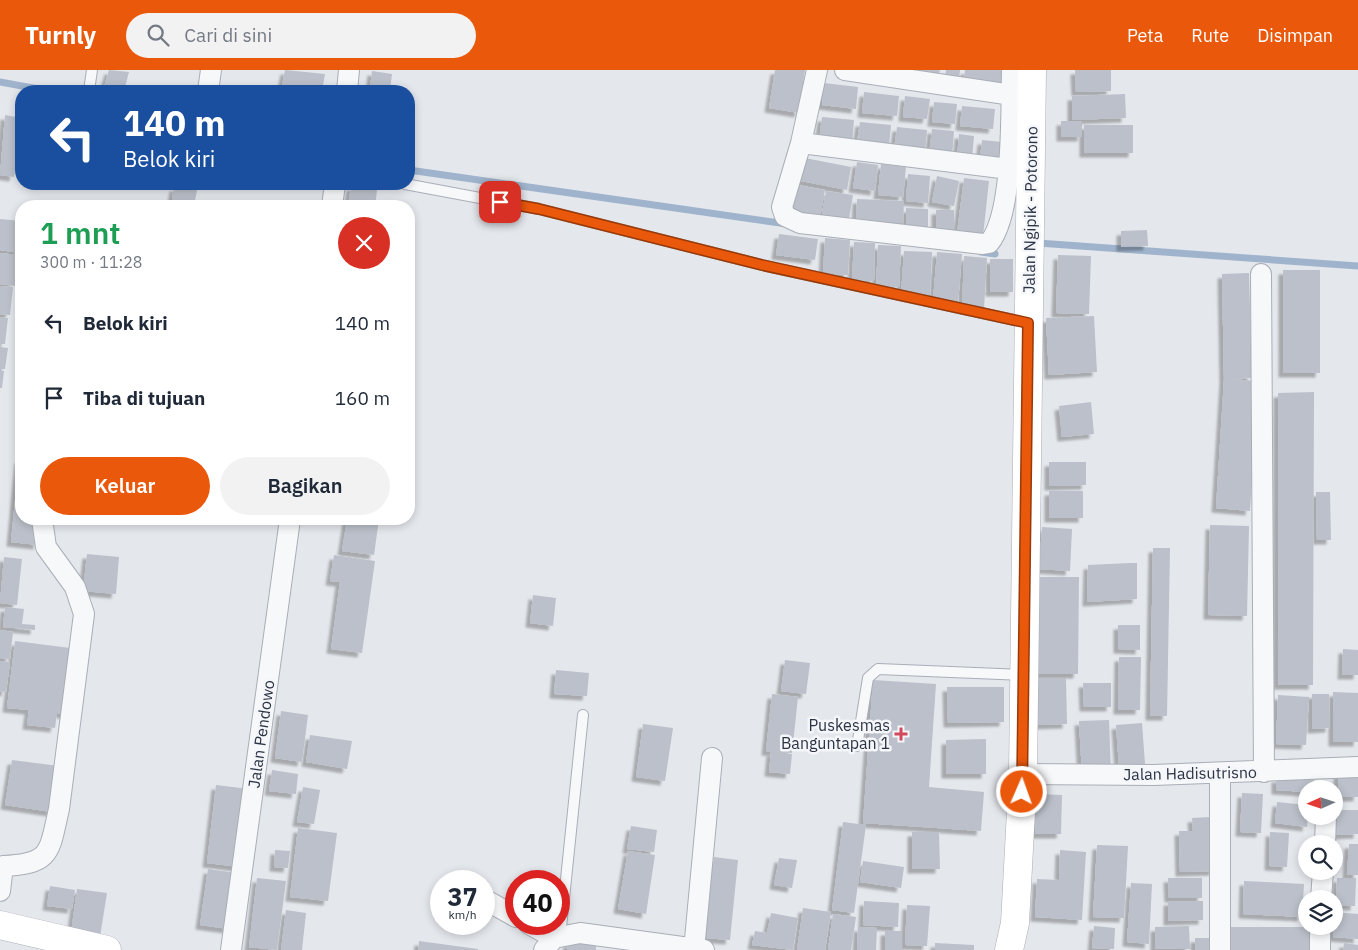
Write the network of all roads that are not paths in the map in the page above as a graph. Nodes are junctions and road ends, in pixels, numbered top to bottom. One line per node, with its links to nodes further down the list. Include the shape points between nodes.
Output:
1 (92, 70): 7 (lane)
2 (211, 70): 8 (street)
3 (349, 70): 9 (street)
4 (817, 70): 11 (street)
5 (845, 70): 10 (street)
6 (1012, 70): 10 (street)
7 (90, 85)
8 (209, 85)
9 (348, 85)
10 (1025, 87): 12 (street); 15 (street, Jalan Ngipik - Potorono)
11 (801, 143): 12 (street); 12 (street, via 782,207 785,216 800,223 989,243 1000,226)
12 (1009, 169)
13 (415, 186): 15 (lane, via 539,209 762,265)
14 (1261, 274): 23 (street)
15 (1028, 323): 18 (street, Jalan Ngipik - Potorono)
16 (43, 525): 27 (street, via 46,547 75,587 84,614 59,809 52,840 48,852 40,860 27,865)
17 (289, 525): 34 (street, Jalan Pendowo)
18 (1022, 676): 20 (lane, via 878,669 868,678); 25 (street, Jalan Ngipik - Potorono)
19 (583, 716): 31 (lane)
20 (857, 746)
21 (712, 758): 35 (street)
22 (1358, 767): 26 (street, Jalan Hadisutrisno)
23 (1264, 772): 24 (street, Jalan Hadisutrisno); 26 (street, Jalan Hadisutrisno)
24 (1220, 773): 25 (street, Jalan Hadisutrisno); 37 (street)
25 (1023, 774): 36 (street, Jalan Ngipik - Potorono, via 1014,922)
26 (1328, 779)
27 (2, 866): 28 (street)
28 (0, 891)
29 (0, 925): 32 (street)
30 (1320, 935): 38 (street)
31 (553, 942): 35 (street, via 580,933)
32 (42, 943): 33 (street)
33 (107, 950)
34 (231, 950)
35 (697, 950)
36 (1009, 950)
37 (1220, 950)
38 (1320, 950)

